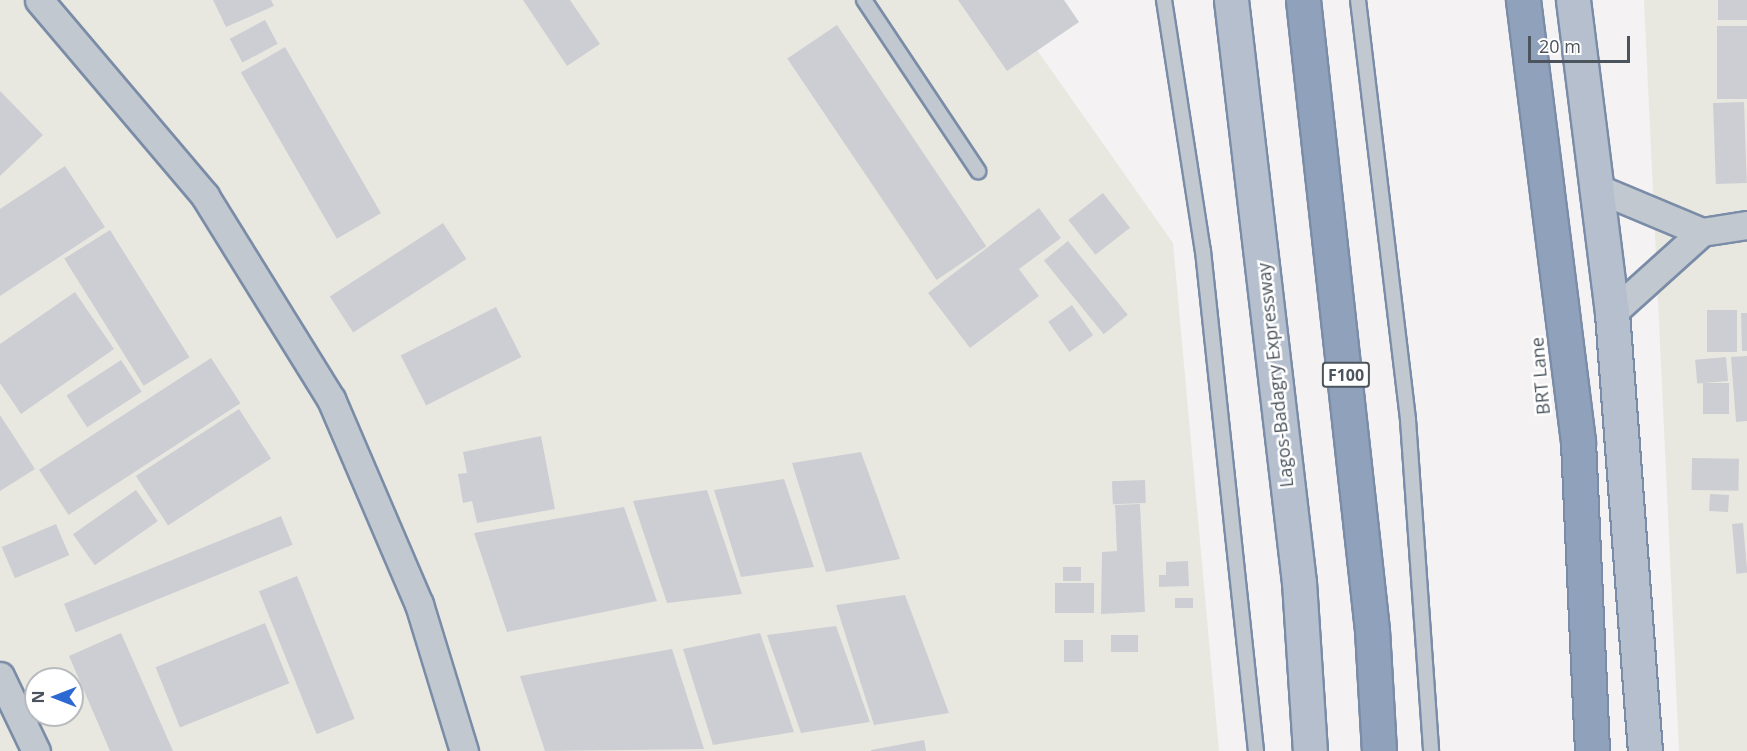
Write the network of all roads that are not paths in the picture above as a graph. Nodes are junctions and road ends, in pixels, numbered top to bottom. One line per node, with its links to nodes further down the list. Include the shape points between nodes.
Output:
1 (39, 0): 10 (street)
2 (864, 0): 11 (lane)
3 (1164, 0): 19 (lane, via 1203,250)
4 (1231, 0): 20 (main road, Lagos-Badagry Expressway, via 1299,582)
5 (1304, 0): 21 (highway, F100, via 1372,630)
6 (1358, 0): 22 (lane, via 1408,420)
7 (1512, 0): 23 (lane, BRT Lane, via 1548,265 1574,539)
8 (1522, 0): 24 (highway, via 1578,442)
9 (1573, 0): 12 (main road)
10 (57, 12): 18 (street, via 205,196 331,399 419,604)
11 (978, 171)
12 (1599, 189): 14 (street); 15 (main road)
13 (1747, 225): 14 (street)
14 (1702, 232): 15 (street)
15 (1612, 313): 25 (main road)
16 (0, 676): 17 (street)
17 (36, 751)
18 (464, 751)
19 (1256, 751)
20 (1310, 751)
21 (1379, 751)
22 (1431, 751)
23 (1586, 751)
24 (1592, 751)
25 (1645, 751)

